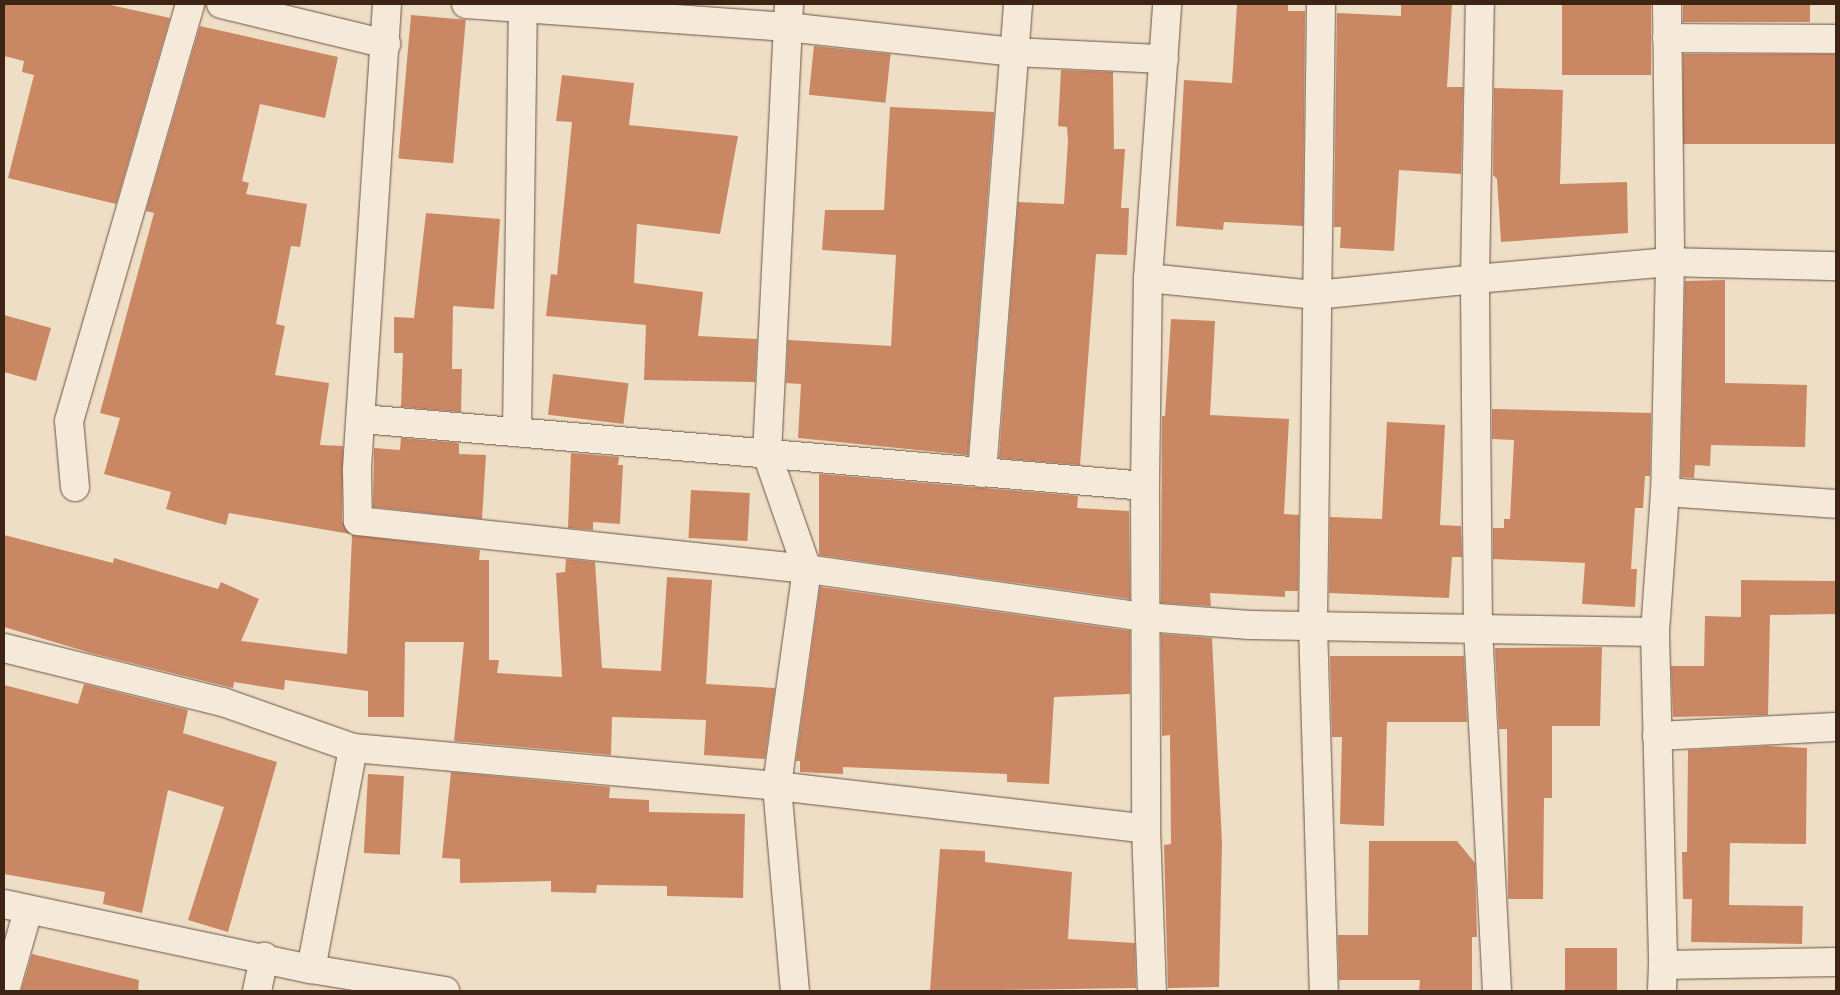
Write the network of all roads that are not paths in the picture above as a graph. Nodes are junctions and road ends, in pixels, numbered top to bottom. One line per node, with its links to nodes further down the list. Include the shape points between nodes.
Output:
1 (190, 4): 27 (street, via 69,421)
2 (221, 4): 14 (street)
3 (387, 4): 14 (street)
4 (466, 4): 10 (street)
5 (1018, 4): 15 (street)
6 (1167, 4): 16 (street)
7 (1321, 4): 21 (street)
8 (1480, 4): 20 (street)
9 (1667, 4): 12 (street)
10 (523, 7): 11 (street); 23 (street)
11 (788, 15): 15 (street); 24 (street)
12 (1667, 38): 13 (street); 17 (street)
13 (1836, 39)
14 (386, 44): 22 (street)
15 (1013, 52): 16 (street); 25 (street)
16 (1164, 59): 19 (street)
17 (1670, 262): 18 (street); 20 (street); 28 (street)
18 (1836, 266)
19 (1148, 278): 21 (street); 26 (street)
20 (1475, 279): 21 (street); 33 (street)
21 (1316, 295): 32 (street)
22 (362, 419): 23 (street); 30 (street, via 358,521)
23 (517, 430): 24 (street)
24 (767, 454): 25 (street); 30 (street)
25 (982, 473): 26 (street)
26 (1145, 486): 31 (street)
27 (75, 487)
28 (1665, 492): 29 (street); 34 (street)
29 (1836, 504)
30 (807, 569): 31 (street); 39 (street)
31 (1145, 616): 32 (street); 40 (street)
32 (1313, 626): 33 (street); 52 (street)
33 (1478, 631): 34 (street); 53 (street)
34 (1655, 632): 37 (street)
35 (4, 648): 38 (street, via 223,702)
36 (1836, 727): 37 (street)
37 (1657, 736): 44 (street)
38 (353, 748): 39 (street); 45 (street)
39 (777, 786): 40 (street); 50 (street)
40 (1146, 829): 51 (street)
41 (16, 907): 42 (street); 47 (street)
42 (264, 957): 45 (street); 48 (street)
43 (1836, 962): 44 (street)
44 (1663, 964): 54 (street)
45 (311, 969): 46 (street)
46 (362, 984): 49 (street)
47 (5, 991)
48 (257, 991)
49 (445, 991)
50 (795, 991)
51 (1152, 991)
52 (1324, 991)
53 (1497, 991)
54 (1662, 991)

